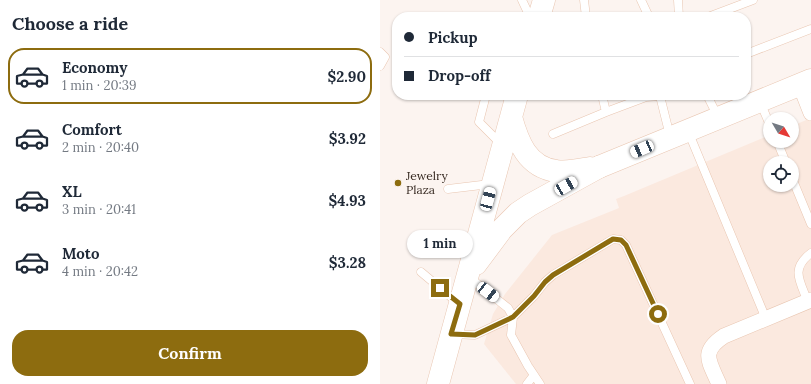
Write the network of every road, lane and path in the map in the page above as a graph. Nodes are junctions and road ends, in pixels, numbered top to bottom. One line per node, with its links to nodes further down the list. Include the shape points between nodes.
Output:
1 (522, 0): 7 (lane)
2 (544, 0): 8 (main road)
3 (584, 0): 9 (lane)
4 (642, 0): 10 (lane)
5 (678, 0): 11 (lane)
6 (753, 0): 12 (lane)
7 (528, 12)
8 (540, 12)
9 (585, 12)
10 (647, 12)
11 (679, 12)
12 (721, 12)
13 (811, 29): 14 (lane)
14 (751, 52)
15 (382, 54): 16 (lane)
16 (380, 66)
17 (805, 82): 24 (main road); 27 (street)
18 (485, 100): 32 (lane, via 478,122)
19 (516, 100): 28 (main road)
20 (603, 100): 25 (lane)
21 (638, 100): 25 (lane)
22 (662, 100): 30 (lane)
23 (710, 100): 29 (lane)
24 (760, 101): 26 (lane); 29 (main road)
25 (606, 112): 31 (lane)
26 (765, 112)
27 (811, 113)
28 (511, 117): 32 (main road); 33 (main road, via 521,146 528,157 539,166 565,172)
29 (719, 117): 30 (main road)
30 (679, 133): 33 (main road); 44 (lane)
31 (553, 134)
32 (503, 146): 34 (main road)
33 (599, 167): 40 (main road, via 518,213 493,240)
34 (492, 184): 35 (lane); 40 (main road)
35 (448, 189)
36 (798, 192): 37 (lane)
37 (811, 224)
38 (811, 254): 41 (lane, via 802,260 797,276)
39 (421, 272): 42 (lane)
40 (467, 276): 42 (main road); 43 (lane, via 508,308)
41 (809, 301): 44 (street)
42 (460, 304): 45 (main road)
43 (513, 317): 45 (lane, via 475,335); 46 (lane, via 511,335); 51 (lane, via 553,275 613,239 621,240 626,245)
44 (766, 318): 47 (street, via 724,336 711,346 708,353 709,361)
45 (451, 334): 48 (main road)
46 (534, 376): 49 (lane); 50 (lane)
47 (716, 383)
48 (438, 384)
49 (527, 384)
50 (540, 384)
51 (690, 384)

